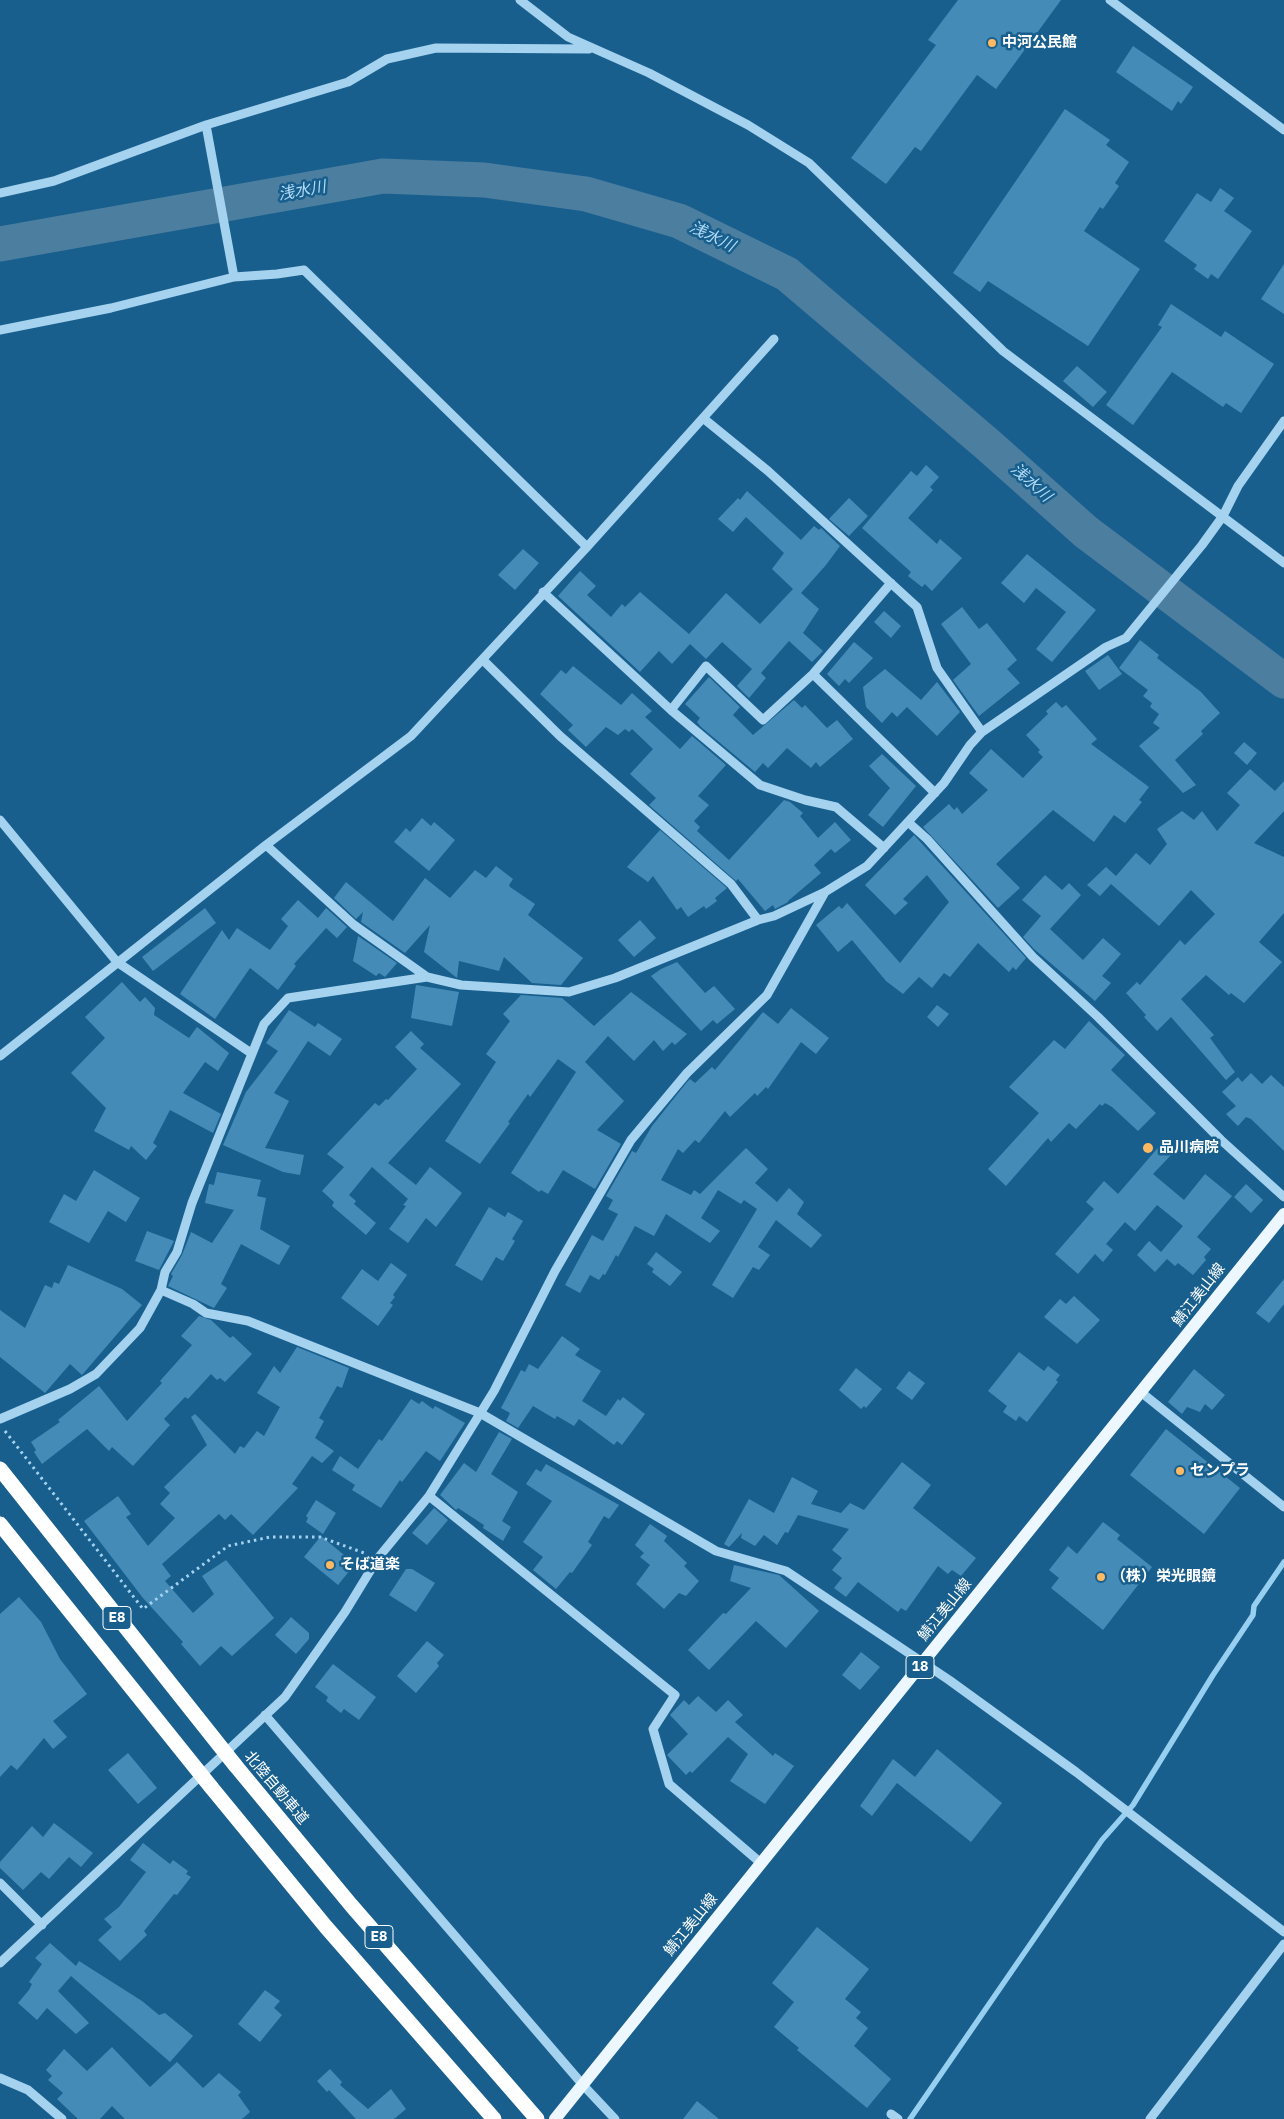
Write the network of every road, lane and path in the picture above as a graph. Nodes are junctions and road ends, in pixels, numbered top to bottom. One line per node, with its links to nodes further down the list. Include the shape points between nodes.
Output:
1 (520, 0): 3 (street, via 568,37)
2 (1110, 0): 5 (street)
3 (594, 49): 4 (street, via 436,48 387,59 348,82); 12 (street, via 666,81 808,163 1003,351)
4 (206, 124): 6 (street, via 54,181); 7 (street)
5 (1284, 130)
6 (0, 193)
7 (234, 277): 8 (street, via 111,308); 13 (street, via 304,270)
8 (0, 330)
9 (774, 340): 10 (street)
10 (703, 418): 13 (street); 15 (street, via 768,471)
11 (1284, 421): 12 (street, via 1238,486)
12 (1223, 516): 14 (street); 20 (street, via 1126,638 1106,646)
13 (587, 547): 16 (street)
14 (1284, 563)
15 (891, 583): 18 (street); 20 (street, via 917,607 937,668)
16 (542, 592): 17 (street); 19 (street)
17 (483, 660): 24 (street, via 411,736); 27 (street, via 560,736 731,884)
18 (813, 674): 19 (street, via 763,720 706,666); 21 (street)
19 (671, 710): 25 (street, via 760,785 836,807)
20 (982, 732): 21 (street)
21 (935, 793): 23 (street)
22 (0, 820): 28 (street)
23 (908, 822): 25 (street); 32 (street, via 1033,957)
24 (266, 845): 28 (street); 29 (street, via 354,925)
25 (884, 848): 26 (street, via 867,866)
26 (825, 892): 27 (street); 36 (street, via 767,995 687,1073 631,1140 555,1271)
27 (758, 920): 29 (street, via 615,978 569,992 461,985)
28 (117, 962): 30 (street); 31 (street)
29 (426, 976): 30 (street, via 288,998 264,1024)
30 (251, 1053): 34 (street, via 192,1203 177,1252 165,1272)
31 (0, 1056)
32 (1284, 1197)
33 (1284, 1214): 35 (main road, 鯖江美山線 / 18)
34 (161, 1290): 36 (street, via 206,1313 248,1321); 37 (street, via 140,1328 96,1374 70,1390)
35 (1142, 1393): 41 (street); 44 (main road, 鯖江美山線 / 18)
36 (480, 1413): 40 (street); 44 (street, via 716,1551 786,1571)
37 (0, 1419)
38 (0, 1424): 43 (path, via 143,1609 228,1546 270,1537 320,1537)
39 (0, 1469): 58 (highway, 北陸自動車道 / E8, bridge, via 235,1765)
40 (428, 1496): 43 (street); 46 (street, via 674,1695 654,1729 669,1784)
41 (1284, 1506)
42 (0, 1524): 49 (highway, E8, bridge)
43 (378, 1558): 45 (street, via 345,1612 285,1697)
44 (922, 1664): 46 (main road, 鯖江美山線 / 18); 50 (street, via 1076,1772)
45 (265, 1715): 48 (street); 54 (street)
46 (762, 1864): 54 (main road, 鯖江美山線 / 18)
47 (0, 1883): 48 (street)
48 (42, 1925): 52 (street)
49 (326, 1927): 56 (highway, via 378,1996); 57 (highway, E8)
50 (1284, 1932)
51 (1284, 1944): 61 (street)
52 (0, 1963)
53 (0, 2078): 55 (street, via 28,2090)
54 (583, 2085): 59 (main road, 鯖江美山線 / 18); 60 (street)
55 (62, 2119)
56 (481, 2119)
57 (494, 2119)
58 (537, 2119)
59 (555, 2119)
60 (615, 2119)
61 (1150, 2119)

